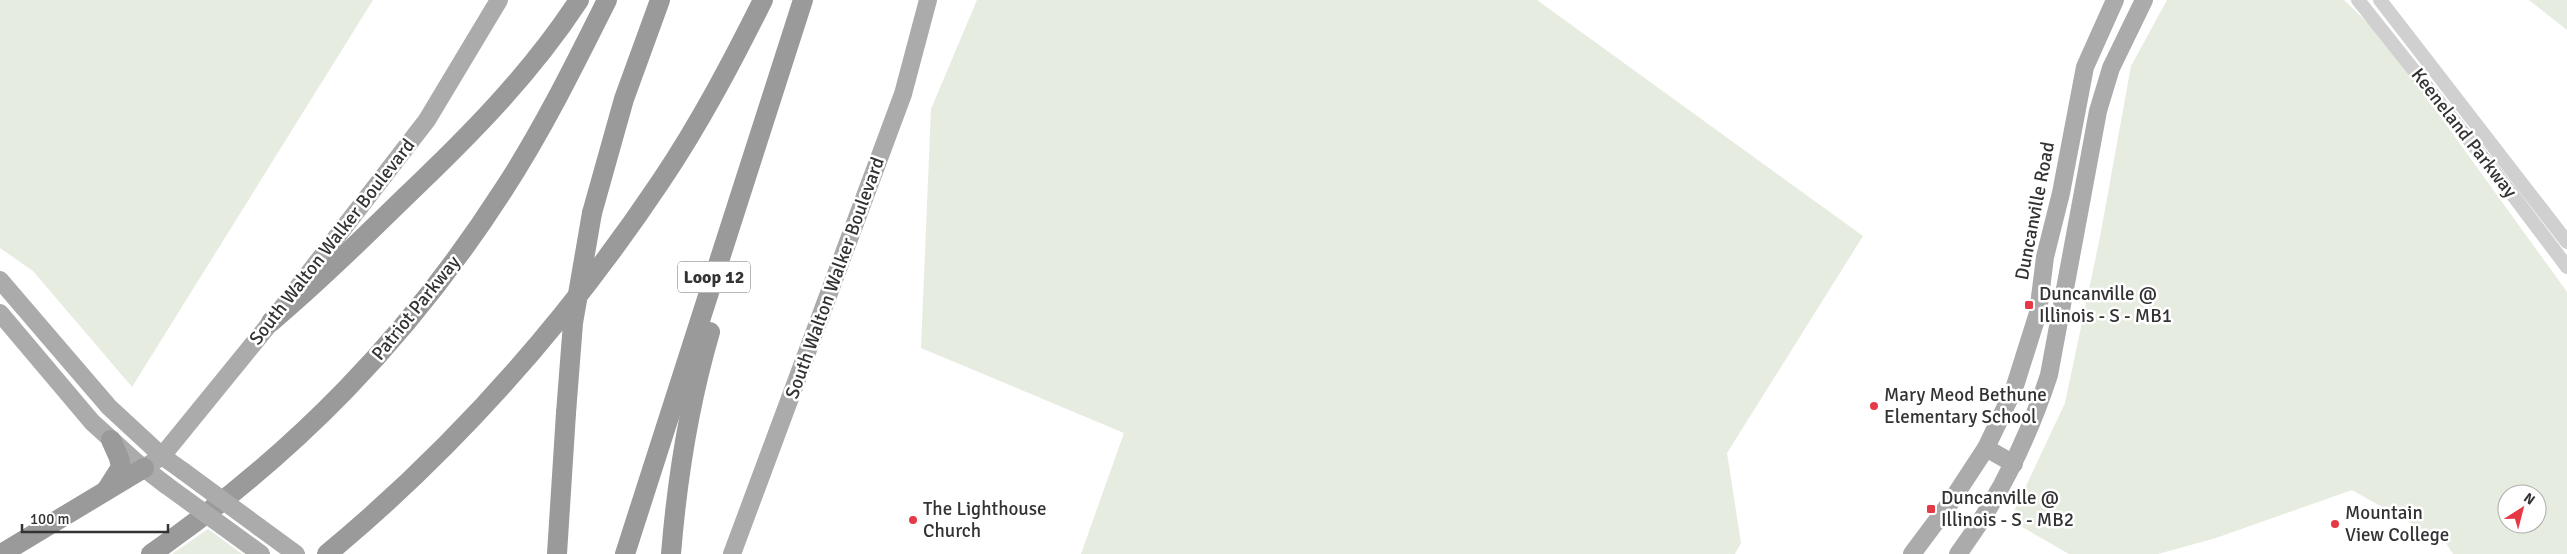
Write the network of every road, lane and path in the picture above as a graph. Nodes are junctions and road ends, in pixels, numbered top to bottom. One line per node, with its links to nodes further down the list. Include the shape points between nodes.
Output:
1 (499, 0): 21 (main road, South Walton Walker Boulevard, via 427,120)
2 (579, 0): 21 (highway, via 546,47 488,115 315,284)
3 (608, 0): 29 (highway, Patriot Parkway, via 505,188 466,247 422,304 329,408 276,458 193,525)
4 (660, 0): 33 (highway, bridge, via 624,99 592,213 572,324)
5 (763, 0): 32 (highway, via 728,68 662,180 556,324 463,428)
6 (803, 0): 14 (highway, Loop 12)
7 (928, 0): 36 (main road, South Walton Walker Boulevard, via 903,94)
8 (2115, 0): 12 (main road, Duncanville Road)
9 (2144, 0): 13 (main road)
10 (2358, 0): 18 (street, Keeneland Parkway)
11 (2380, 0): 15 (street, Keeneland Parkway)
12 (2094, 47): 13 (main road); 16 (main road, Duncanville Road, via 2085,67)
13 (2117, 55): 17 (main road, via 2098,110)
14 (759, 137): 34 (highway, Loop 12); 35 (highway, via 748,203 694,398 679,475)
15 (2567, 242)
16 (2045, 257): 17 (main road); 23 (main road, Duncanville Road, via 2038,313 2027,352 2014,389)
17 (2070, 262): 25 (main road, via 2049,375 2036,416)
18 (2567, 267)
19 (0, 280): 24 (main road, via 108,407)
20 (0, 313): 22 (main road, via 71,400)
21 (271, 322): 24 (main road, South Walton Walker Boulevard)
22 (111, 440): 26 (main road); 27 (highway, via 121,467)
23 (1986, 448): 25 (main road); 37 (main road, Duncanville Road)
24 (162, 456): 26 (main road, South Walton Walker Boulevard); 31 (main road, bridge)
25 (2014, 464): 38 (main road)
26 (144, 468): 27 (highway); 30 (main road, bridge)
27 (102, 496): 28 (highway)
28 (2, 554)
29 (151, 554)
30 (260, 554)
31 (296, 554)
32 (327, 554)
33 (557, 554)
34 (626, 554)
35 (671, 554)
36 (732, 554)
37 (1912, 554)
38 (1958, 554)

